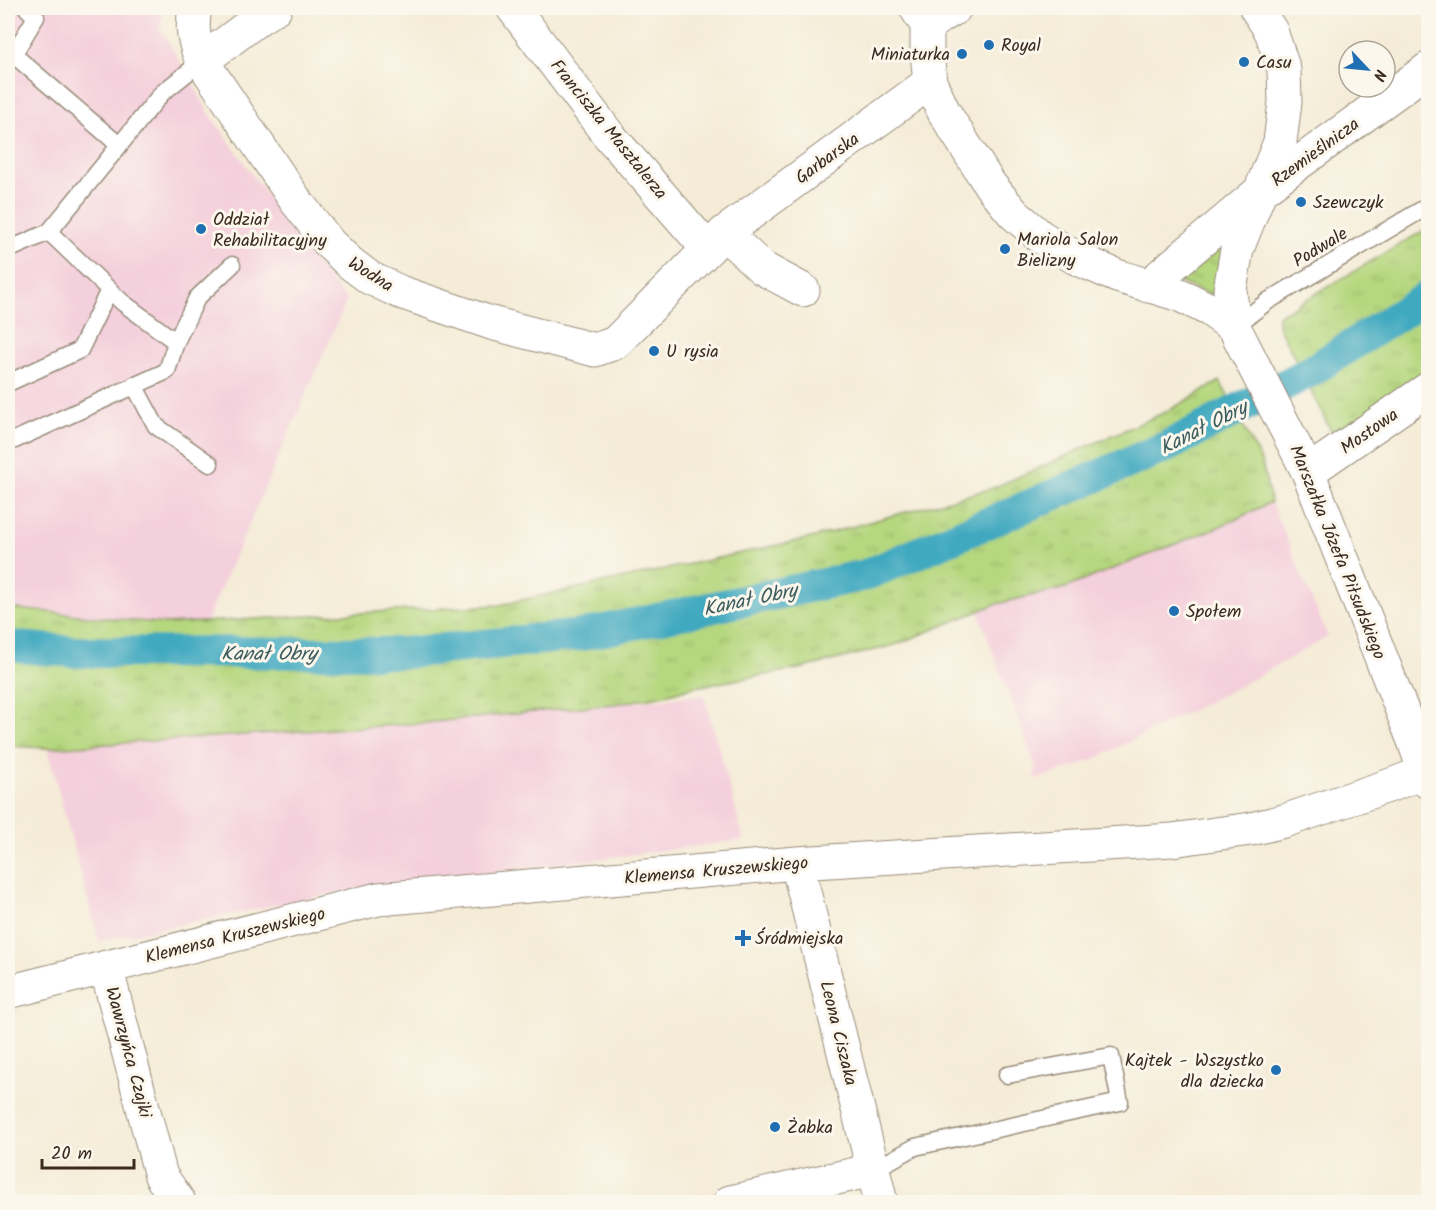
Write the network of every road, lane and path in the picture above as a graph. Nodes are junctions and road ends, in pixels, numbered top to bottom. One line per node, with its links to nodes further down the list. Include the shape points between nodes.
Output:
1 (27, 8): 8 (lane, via 36,17)
2 (195, 8): 9 (street, Wodna, via 192,22)
3 (513, 8): 16 (street, Franciszka Masztalerza, via 607,133)
4 (955, 8): 7 (street)
5 (1257, 8): 13 (street, via 1271,31 1284,70 1285,102 1280,142)
6 (259, 11): 9 (street)
7 (922, 16): 11 (street)
8 (10, 53): 12 (lane)
9 (202, 61): 12 (lane, via 162,93); 24 (street, Wodna, via 296,201 330,244 370,278 491,323)
10 (1428, 69): 13 (street, Rzemieślnicza)
11 (930, 82): 16 (street, Garbarska); 19 (street, via 944,112 990,185 1014,214 1041,237 1076,258)
12 (120, 145): 15 (lane)
13 (1260, 192): 19 (street, Rzemieślnicza); 22 (street, via 1237,249 1230,290)
14 (1428, 206): 22 (lane, Podwale, via 1268,301)
15 (50, 232): 17 (lane); 20 (lane)
16 (716, 241): 21 (street); 24 (street, Garbarska, via 615,343)
17 (8, 250)
18 (232, 266): 23 (lane, via 197,298)
19 (1148, 286): 22 (street, via 1180,295 1210,310)
20 (109, 290): 23 (lane); 25 (lane, via 80,350)
21 (803, 290)
22 (1239, 335): 29 (street, Marszałka Józefa Piłsudskiego)
23 (176, 342): 26 (lane, via 167,371)
24 (595, 350)
25 (8, 383)
26 (134, 385): 28 (lane); 30 (lane, via 156,426)
27 (1428, 389): 29 (street, Mostowa)
28 (8, 443)
29 (1302, 459): 31 (street, Marszałka Józefa Piłsudskiego)
30 (210, 464)
31 (1427, 777): 32 (street, Klemensa Kruszewskiego, via 1284,821 1213,835)
32 (797, 863): 33 (street, Klemensa Kruszewskiego, via 378,899); 36 (street, Leona Ciszaka)
33 (106, 967): 34 (street, Klemensa Kruszewskiego); 37 (street, Wawrzyńca Czajki, via 161,1176)
34 (8, 992)
35 (1008, 1075): 36 (lane, via 1111,1056 1120,1102 915,1147)
36 (873, 1170): 38 (street); 39 (street, Leona Ciszaka)
37 (179, 1203)
38 (730, 1203)
39 (881, 1203)

